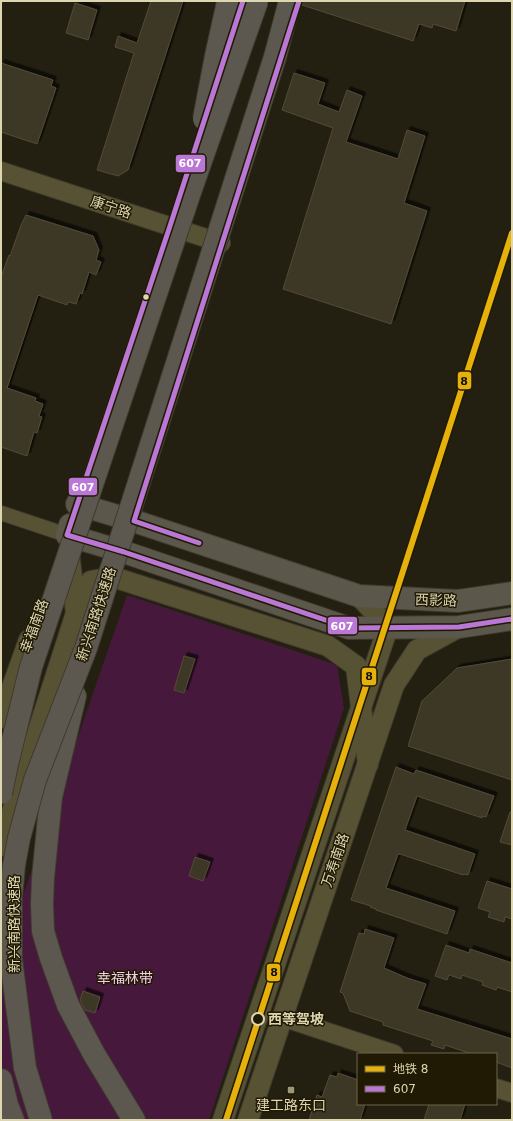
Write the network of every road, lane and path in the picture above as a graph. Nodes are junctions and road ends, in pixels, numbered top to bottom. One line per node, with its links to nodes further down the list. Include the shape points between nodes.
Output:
1 (228, 1): 8 (highway, bridge)
2 (243, 1): 9 (main road)
3 (257, 1): 8 (highway, bridge)
4 (290, 1): 6 (highway, 新兴南路快速路, bridge)
5 (298, 1): 6 (highway, bridge); 10 (main road)
6 (275, 57): 22 (highway, 新兴南路快速路, bridge)
7 (1, 171): 9 (street, 康宁路)
8 (190, 192): 23 (highway, bridge)
9 (170, 226): 10 (street, 康宁路); 11 (main road)
10 (221, 243): 13 (main road)
11 (77, 504): 13 (main road, 西影路); 14 (main road)
12 (1, 513): 14 (street)
13 (134, 521): 15 (main road); 17 (main road, 西影路)
14 (67, 535): 15 (main road); 18 (main road); 25 (main road, 幸福南路)
15 (124, 552): 21 (main road, via 349,628)
16 (512, 593): 17 (main road, 西影路, via 458,602)
17 (359, 596): 21 (main road)
18 (76, 613): 24 (main road, via 91,581 113,577 328,646 356,666); 29 (main road)
19 (512, 619): 20 (main road, 西影路)
20 (459, 627): 21 (main road); 27 (main road, 万寿南路, via 417,650 394,685)
21 (388, 628): 24 (main road)
22 (86, 648): 36 (highway, 新兴南路快速路, bridge, via 35,780 14,865 11,958 25,1068); 37 (highway, bridge, via 51,797 43,878 43,931 68,1005)
23 (31, 668): 26 (main road, bridge); 28 (highway, bridge)
24 (361, 710): 27 (main road); 38 (main road)
25 (1, 718)
26 (1, 756)
27 (368, 764): 30 (main road, 万寿南路)
28 (1, 793)
29 (1, 846)
30 (282, 1017): 31 (street); 39 (main road, 万寿南路)
31 (391, 1053)
32 (1, 1080): 35 (highway)
33 (497, 1088): 34 (street)
34 (512, 1093)
35 (13, 1120)
36 (41, 1120)
37 (134, 1120)
38 (223, 1120)
39 (248, 1120)

